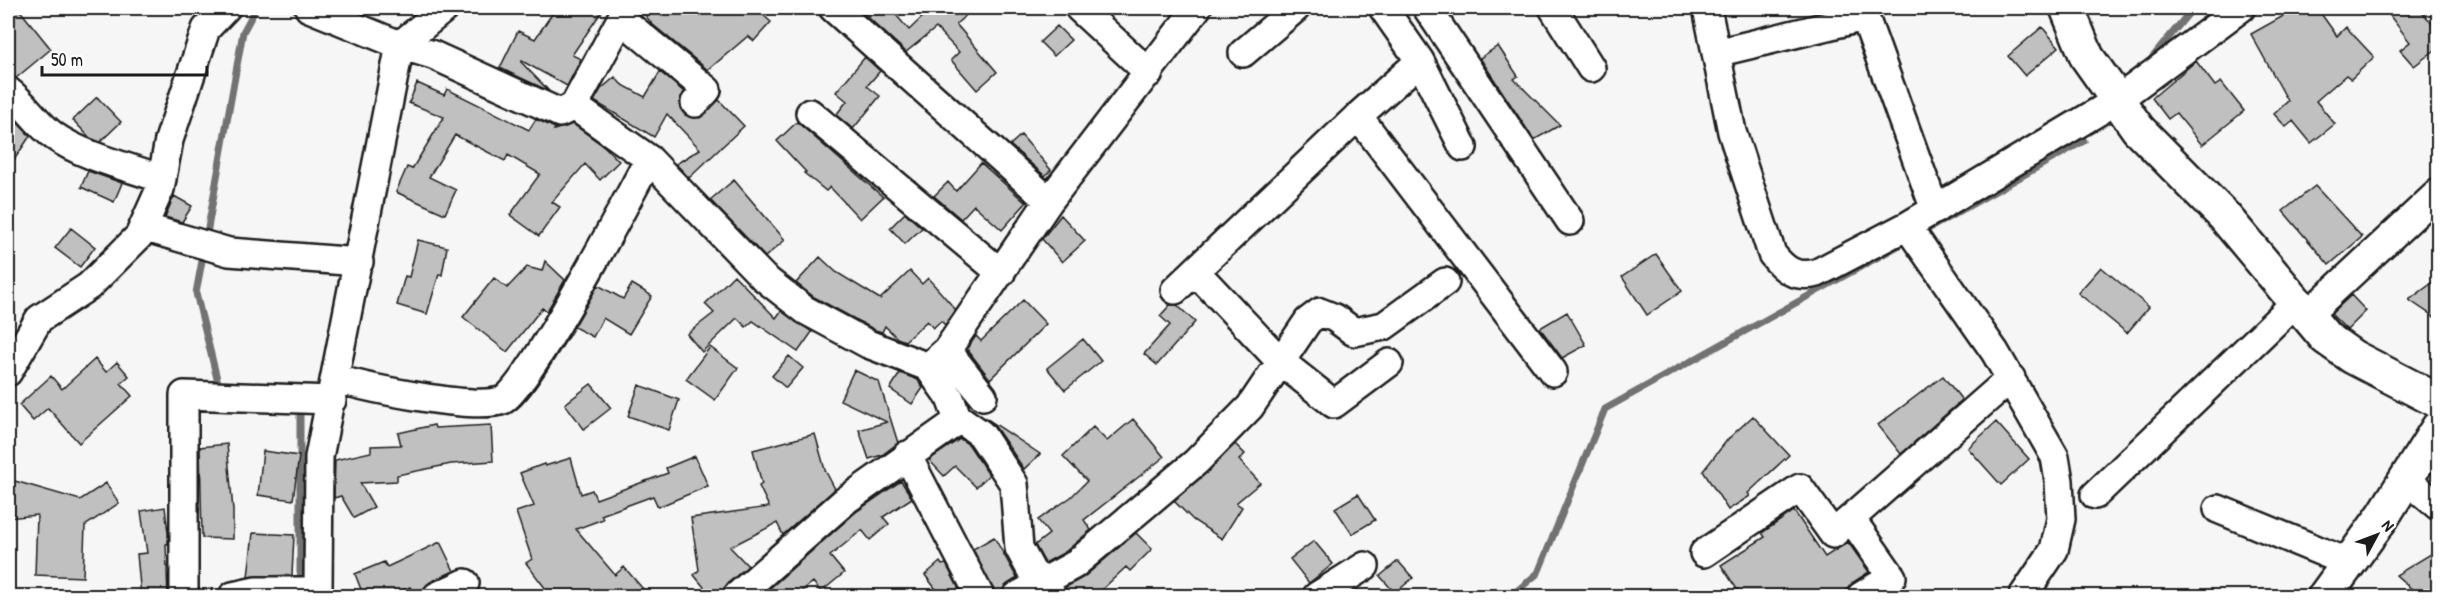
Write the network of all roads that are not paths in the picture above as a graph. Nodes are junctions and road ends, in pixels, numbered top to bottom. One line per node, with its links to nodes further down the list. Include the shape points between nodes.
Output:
1 (309, 8): 14 (street)
2 (445, 8): 14 (street)
3 (833, 8): 30 (street)
4 (1079, 8): 19 (street)
5 (1197, 8): 19 (street)
6 (1296, 8): 15 (street)
7 (1383, 8): 17 (street)
8 (1427, 8): 32 (street)
9 (1553, 8): 18 (street)
10 (1707, 8): 16 (street)
11 (2067, 8): 21 (street, via 2087,57)
12 (2241, 8): 21 (street)
13 (220, 9): 28 (street, via 206,29 169,140)
14 (400, 45): 23 (street, via 433,55 560,113); 35 (street)
15 (1243, 53)
16 (1716, 53): 31 (street, via 1865,17); 33 (street, via 1732,132 1772,254 1782,266 1803,276 1817,273)
17 (1420, 61): 25 (street); 26 (street)
18 (1591, 68)
19 (1149, 73): 30 (street)
20 (8, 91): 28 (street, via 44,128 63,141)
21 (2116, 101): 31 (street); 40 (street, via 2138,129 2224,216)
22 (695, 103): 23 (street, via 707,90 621,19)
23 (574, 106): 27 (street)
24 (810, 113): 37 (street)
25 (1359, 116): 36 (street); 45 (street)
26 (1464, 147)
27 (649, 159): 41 (street, via 763,277 805,310 868,345); 47 (street, via 539,356 504,400 474,405)
28 (162, 179): 34 (street)
29 (2439, 193): 40 (street)
30 (1049, 201): 37 (street)
31 (1935, 210): 33 (street)
32 (1570, 221)
33 (1907, 226): 46 (street)
34 (143, 227): 35 (street, via 229,252); 44 (street, via 139,236 89,286 39,319)
35 (359, 262): 47 (street)
36 (1196, 271): 39 (street); 42 (street)
37 (1001, 273): 41 (street)
38 (1445, 282): 42 (street, via 1384,326 1354,332 1320,312 1308,321)
39 (1176, 290)
40 (2301, 310): 49 (street, via 2326,338 2353,357); 54 (street)
41 (937, 359): 48 (street); 50 (street)
42 (1280, 361): 43 (street, via 1334,404); 62 (street, via 1250,407 1196,462)
43 (1389, 363)
44 (8, 372)
45 (1553, 372)
46 (2011, 378): 57 (street); 72 (street, via 2055,457 2059,481 2061,519 2054,550)
47 (334, 390): 63 (street, via 319,457); 64 (street, via 184,395)
48 (983, 396)
49 (2439, 401)
50 (957, 417): 52 (street, via 952,425); 62 (street, via 981,434 1014,484 1019,548 1032,572)
51 (2439, 428): 53 (street)
52 (907, 455): 67 (street, via 846,500); 68 (street)
53 (2407, 480): 55 (street); 59 (street)
54 (2096, 495)
55 (2439, 506)
56 (2218, 509): 59 (street)
57 (1852, 520): 58 (street, via 1833,534 1800,488); 71 (street, via 1892,577)
58 (1704, 553)
59 (2349, 563): 73 (street)
60 (1365, 566): 70 (street)
61 (465, 583): 66 (street)
62 (1049, 589): 69 (street)
63 (319, 594): 65 (street, via 256,591)
64 (184, 597)
65 (233, 597)
66 (438, 597)
67 (737, 597)
68 (980, 597)
69 (1017, 597)
70 (1317, 597)
71 (1861, 597)
72 (2023, 597)
73 (2325, 597)

